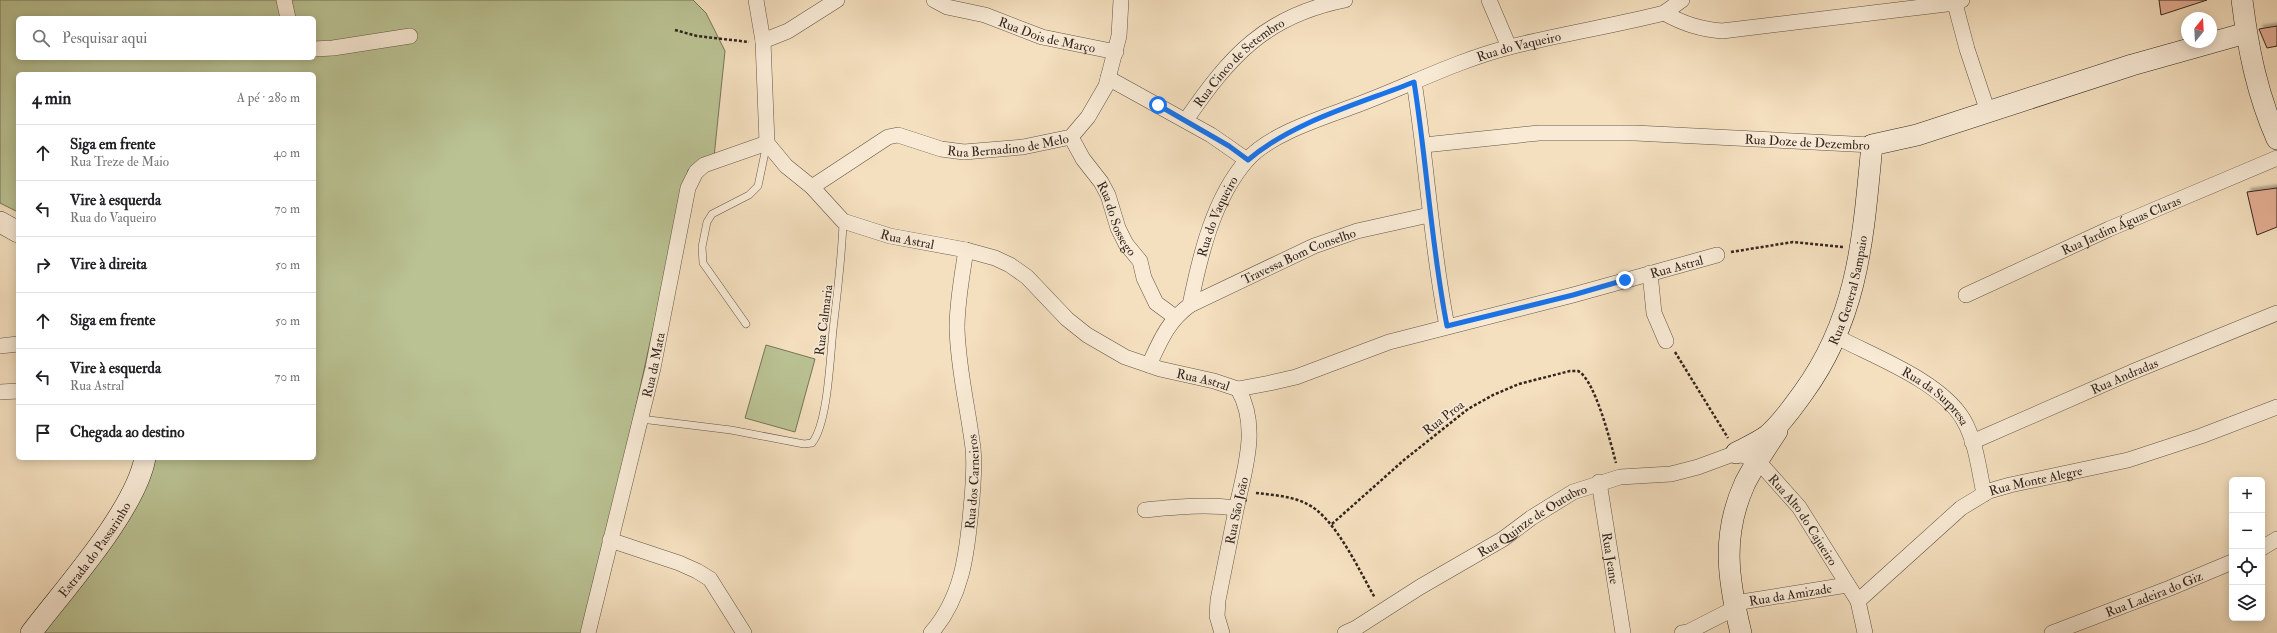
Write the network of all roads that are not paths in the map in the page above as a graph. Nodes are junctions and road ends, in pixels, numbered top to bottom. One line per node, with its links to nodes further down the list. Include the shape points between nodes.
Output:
1 (284, 0): 12 (street)
2 (756, 0): 15 (street)
3 (837, 0): 15 (street, via 788,32)
4 (934, 0): 18 (street, Rua Dois de Março, via 947,7 985,15 1042,37)
5 (1121, 0): 18 (street, Rua Bernadino de Melo)
6 (1345, 0): 22 (street, Rua Cinco de Setembro, via 1308,11 1263,31 1226,65)
7 (1489, 0): 16 (street)
8 (1682, 0): 11 (street)
9 (2242, 0): 13 (street)
10 (1957, 1): 11 (street, via 1722,31 1684,24); 21 (street, via 1967,49)
11 (1664, 13): 16 (street, Rua do Vaqueiro)
12 (288, 16)
13 (2246, 33): 21 (street, Rua Doze de Dezembro, via 2132,65); 24 (street, via 2264,109)
14 (410, 36): 17 (street, via 334,48)
15 (763, 41): 25 (street)
16 (1509, 47): 20 (street, Rua do Vaqueiro)
17 (316, 48)
18 (1116, 52): 19 (street, Rua Bernadino de Melo)
19 (1108, 78): 22 (street); 23 (street, Rua Bernadino de Melo, via 1088,117)
20 (1414, 82): 26 (street); 29 (street, Rua do Vaqueiro, via 1289,132 1262,148)
21 (1988, 112): 27 (street, Rua Doze de Dezembro, via 1917,135)
22 (1186, 120): 29 (street)
23 (1071, 137): 30 (street, Rua Bernadino de Melo, via 1023,147 964,152 941,149 898,134 888,137); 41 (street, Rua do Sossego, via 1108,195 1118,228 1126,244 1140,261 1144,278 1156,303)
24 (2277, 139)
25 (767, 143): 30 (street, Rua Astral, via 786,166); 42 (lane, via 758,186 749,195 712,214 707,222 702,247 704,264); 53 (street, Rua da Mata, via 704,165 691,181 683,207)
26 (1424, 145): 27 (street, Rua Doze de Dezembro, via 1546,133 1635,133); 31 (street)
27 (1872, 146): 44 (street, Rua General Sampaio, via 1862,247 1852,294)
28 (2277, 158): 38 (street, Rua Jardim Águas Claras, via 2109,229)
29 (1248, 160): 39 (street, Rua do Vaqueiro, via 1226,190 1208,234 1196,272)
30 (812, 187): 32 (street, Rua Astral)
31 (1429, 215): 39 (street, Travessa Bom Conselho, via 1357,231 1314,246); 43 (street)
32 (843, 221): 35 (street, Rua Astral, via 890,236); 53 (lane, Rua Calmaria, via 840,270 822,422 812,443 804,444 731,430)
33 (0, 222): 34 (street)
34 (16, 231)
35 (966, 250): 48 (street, Rua Astral, via 1010,265 1027,277 1067,319 1087,335 1118,353); 73 (street, Rua dos Carneiros, via 957,328 963,391 973,451 974,484 970,531 965,566 957,592 941,622)
36 (1717, 255): 37 (street, Rua Astral)
37 (1650, 273): 43 (street, Rua Astral); 45 (street, via 1654,313)
38 (1966, 295)
39 (1190, 305): 41 (street, Travessa Bom Conselho)
40 (2277, 313): 55 (street, Rua Andradas, via 2132,372)
41 (1175, 317): 48 (street, Travessa Bom Conselho, via 1162,337)
42 (746, 324)
43 (1447, 326): 49 (street, Rua Astral, via 1389,342 1296,376)
44 (1837, 337): 54 (street, Rua General Sampaio, via 1822,367); 55 (street, Rua da Surpresa, via 1919,380 1949,400 1963,419)
45 (1666, 341)
46 (16, 344): 47 (street)
47 (0, 346)
48 (1149, 366): 49 (street, Rua Astral)
49 (1238, 389): 61 (street, Rua São João, via 1243,398 1249,426 1248,454)
50 (16, 391): 51 (street)
51 (0, 392)
52 (2277, 407): 60 (street, Rua Monte Alegre, via 2128,460 2010,485)
53 (641, 419): 63 (street, Rua da Mata)
54 (1784, 420): 56 (street, Rua General Sampaio, via 1767,436); 58 (street, Rua General Sampaio)
55 (1972, 442): 60 (street, Rua da Surpresa)
56 (1736, 453): 58 (street, Rua Alto do Cajueiro); 59 (street, Rua Quinze de Outubro, via 1671,474 1620,477)
57 (144, 460): 70 (street, Estrada do Passarinho, via 132,494 97,546)
58 (1758, 462): 67 (street, Rua Alto do Cajueiro, via 1799,507); 69 (street, Rua General Sampaio, via 1740,497 1728,543 1728,563)
59 (1599, 482): 75 (street, Rua Quinze de Outubro, via 1567,495 1384,612); 76 (street, Rua Jeane)
60 (1984, 494): 68 (street, Rua Monte Alegre, via 1961,508)
61 (1236, 508): 62 (street, via 1212,505); 74 (street, Rua São João, via 1218,600 1217,616)
62 (1145, 510)
63 (610, 540): 71 (street, Rua da Mata); 72 (street, via 679,563 710,579)
64 (2277, 540): 65 (street)
65 (2265, 546)
66 (2229, 563): 80 (street, Rua Ladeira do Giz)
67 (1847, 585): 68 (street, Rua Alto do Cajueiro); 69 (street, Rua da Amizade)
68 (1858, 601): 79 (street)
69 (1735, 605): 77 (street, Rua da Amizade); 78 (street, Rua General Sampaio)
70 (31, 633)
71 (588, 633)
72 (744, 633)
73 (931, 633)
74 (1222, 633)
75 (1345, 633)
76 (1623, 633)
77 (1682, 633)
78 (1742, 633)
79 (1865, 633)
80 (2052, 633)

